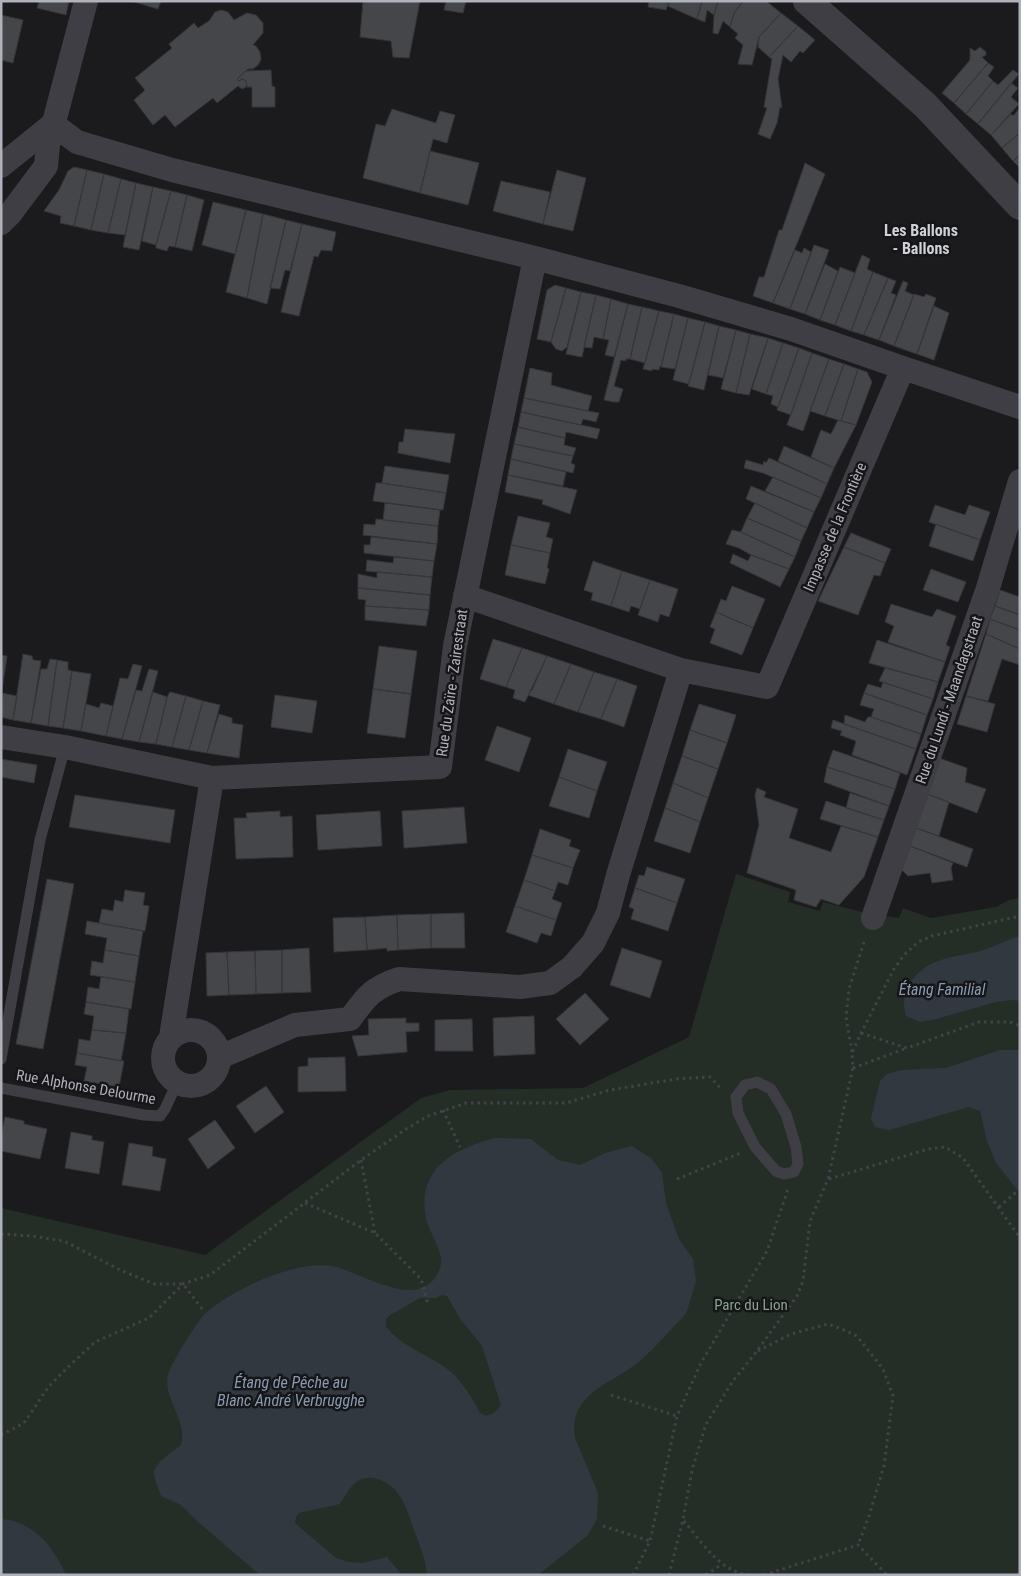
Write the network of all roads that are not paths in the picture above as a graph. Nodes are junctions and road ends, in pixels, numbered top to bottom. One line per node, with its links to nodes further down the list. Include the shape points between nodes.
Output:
1 (86, 1): 3 (street)
2 (807, 1): 5 (street, via 925,105)
3 (53, 124): 4 (street); 6 (street, via 46,166); 7 (street, via 77,142 172,170)
4 (1, 166)
5 (1020, 206)
6 (1, 223)
7 (535, 258): 8 (street, via 791,329); 11 (street, Rue du Zaïre - Zairestraat)
8 (903, 368): 9 (street); 12 (street, Impasse de la Frontière, via 767,686)
9 (1020, 407)
10 (1020, 481): 16 (street, Rue du Lundi - Maandagstraat, via 988,588)
11 (465, 596): 12 (street); 15 (street, Rue du Zaïre - Zairestraat, via 455,646 440,767)
12 (681, 670): 18 (street, via 608,913 593,943 572,967 550,983 520,987 399,979 381,985 350,1019 296,1025)
13 (1, 737): 14 (street, Rue du Zaïre - Zairestraat)
14 (65, 748): 15 (street, Rue du Zaïre - Zairestraat); 19 (lane, via 40,840)
15 (212, 778): 17 (street)
16 (873, 918)
17 (171, 1037): 18 (street, via 188,1029 202,1031 214,1041); 20 (street, via 164,1049 164,1069)
18 (220, 1057): 20 (street, via 218,1068 209,1081 189,1087)
19 (1, 1059)
20 (176, 1083): 21 (lane, Rue Alphonse Delourme, via 160,1116)
21 (1, 1088)
22 (794, 1172): 22 (lane, via 776,1172 755,1147 738,1113 736,1097 745,1085 757,1082 771,1089 786,1114 796,1147 798,1164)

